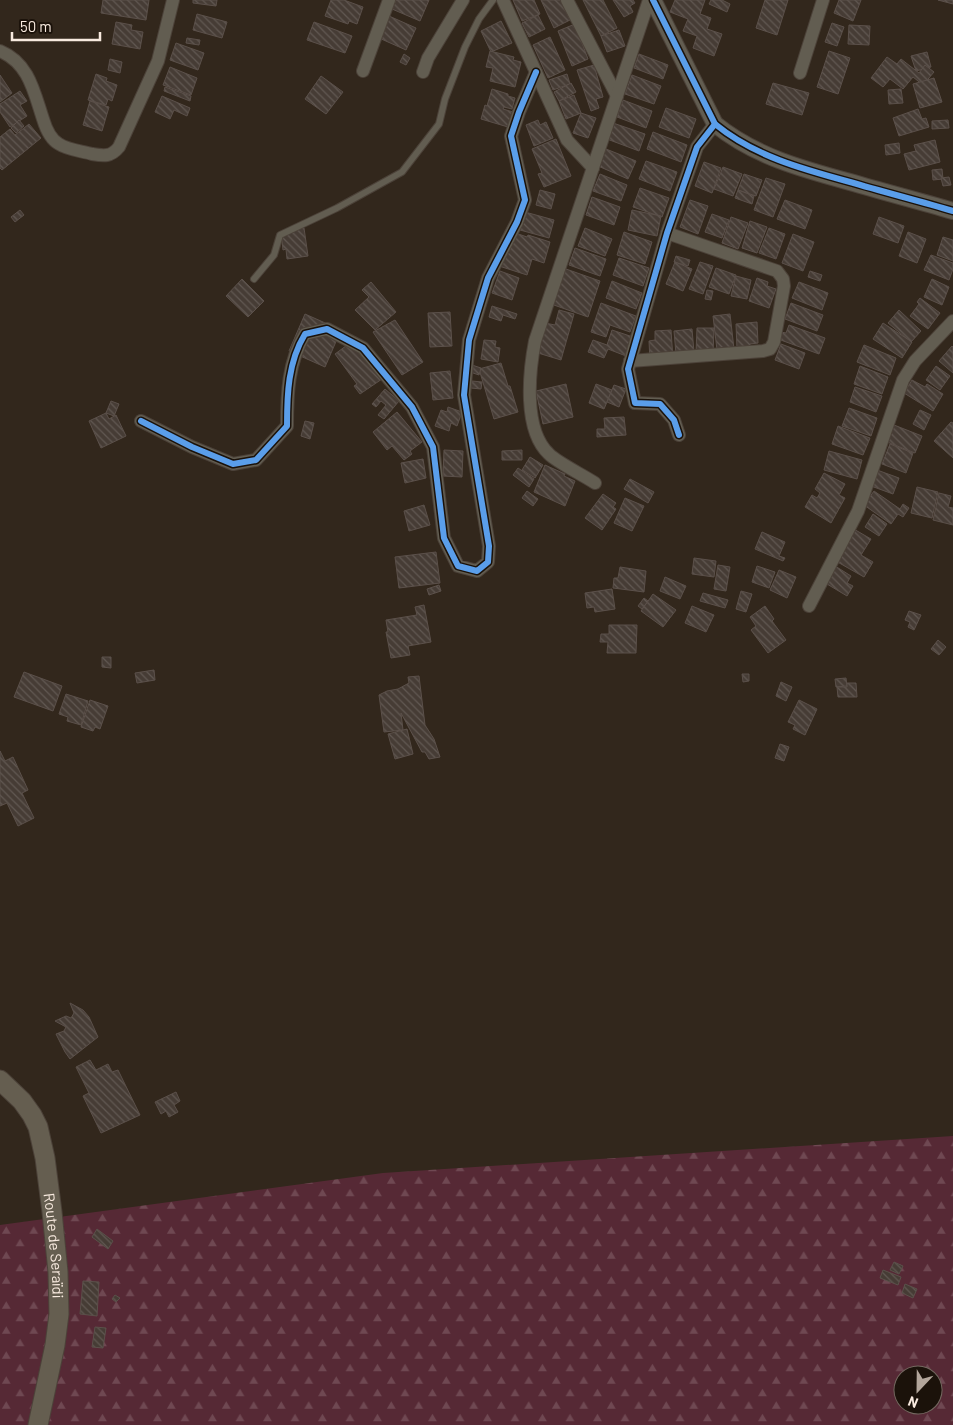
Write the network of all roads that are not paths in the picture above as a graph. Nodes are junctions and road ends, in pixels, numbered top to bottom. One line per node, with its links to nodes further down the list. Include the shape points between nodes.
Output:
1 (173, 0): 10 (street, via 158,61 119,147 110,155 64,147 53,139 28,76 16,60)
2 (389, 0): 11 (street)
3 (463, 0): 12 (street)
4 (493, 0): 20 (lane, via 479,19 465,48 439,124 402,172 280,234 274,255)
5 (503, 0): 13 (street)
6 (567, 0): 15 (street)
7 (649, 0): 15 (street)
8 (653, 0): 16 (street)
9 (824, 0): 14 (street)
10 (0, 51)
11 (363, 71)
12 (423, 72)
13 (536, 72): 17 (street, via 567,140); 23 (street, via 512,136 524,200 488,278 469,340 464,395 489,546 488,562 477,571 458,566 444,538 433,447 412,407 363,348 327,329 305,334 296,350 287,394 287,426 256,460 233,464)
14 (800, 73)
15 (617, 96): 17 (street)
16 (715, 124): 18 (street, via 736,140 790,165); 19 (street, via 697,147)
17 (593, 168): 25 (street, via 535,341 528,391 536,432 549,454)
18 (953, 211)
19 (667, 233): 22 (street); 22 (street, via 777,271 784,286 774,342 770,349 763,351)
20 (254, 279)
21 (953, 321): 26 (street, via 915,361 903,380 858,511)
22 (630, 361): 24 (street, via 628,370 635,403 660,404 674,420)
23 (141, 420)
24 (679, 435)
25 (595, 483)
26 (809, 606)
27 (0, 1080): 28 (main road, Route de Seraïdi, via 22,1101 38,1127 46,1158 52,1212 59,1314)
28 (38, 1425)

